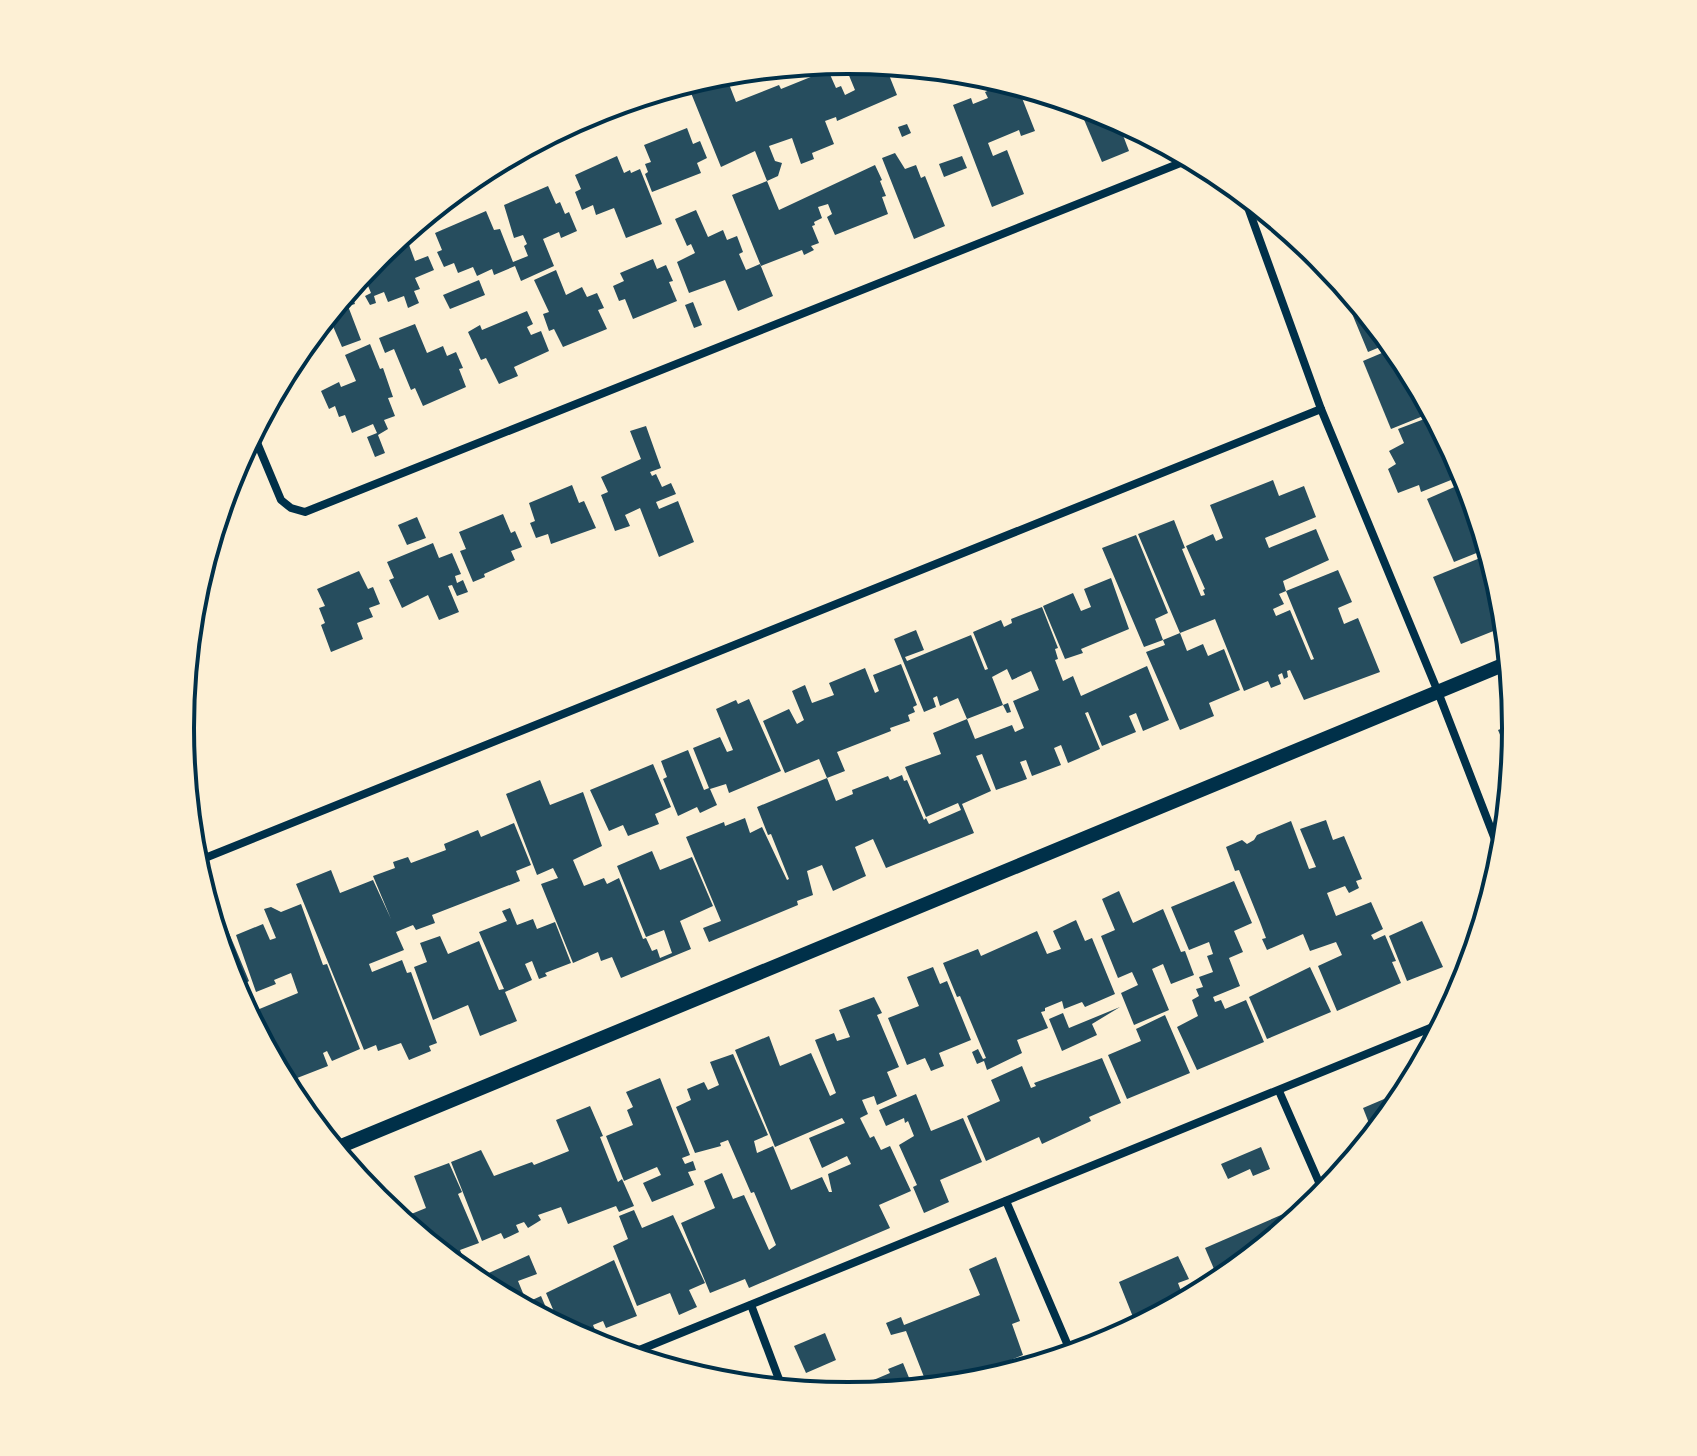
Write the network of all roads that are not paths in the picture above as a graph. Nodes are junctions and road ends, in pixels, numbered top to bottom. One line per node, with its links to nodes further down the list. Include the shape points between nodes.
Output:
1 (1179, 164): 4 (street, via 305,512 281,500)
2 (1249, 211): 3 (street)
3 (1321, 409): 6 (street); 8 (street)
4 (259, 446)
5 (1499, 666): 6 (street)
6 (1438, 692): 7 (street); 11 (street)
7 (1493, 835)
8 (207, 857)
9 (1429, 1029): 10 (street)
10 (1279, 1091): 12 (street); 13 (street)
11 (345, 1144)
12 (1319, 1182)
13 (1006, 1201): 14 (street); 15 (street)
14 (751, 1305): 16 (street); 17 (street)
15 (1067, 1344)
16 (643, 1349)
17 (778, 1378)

